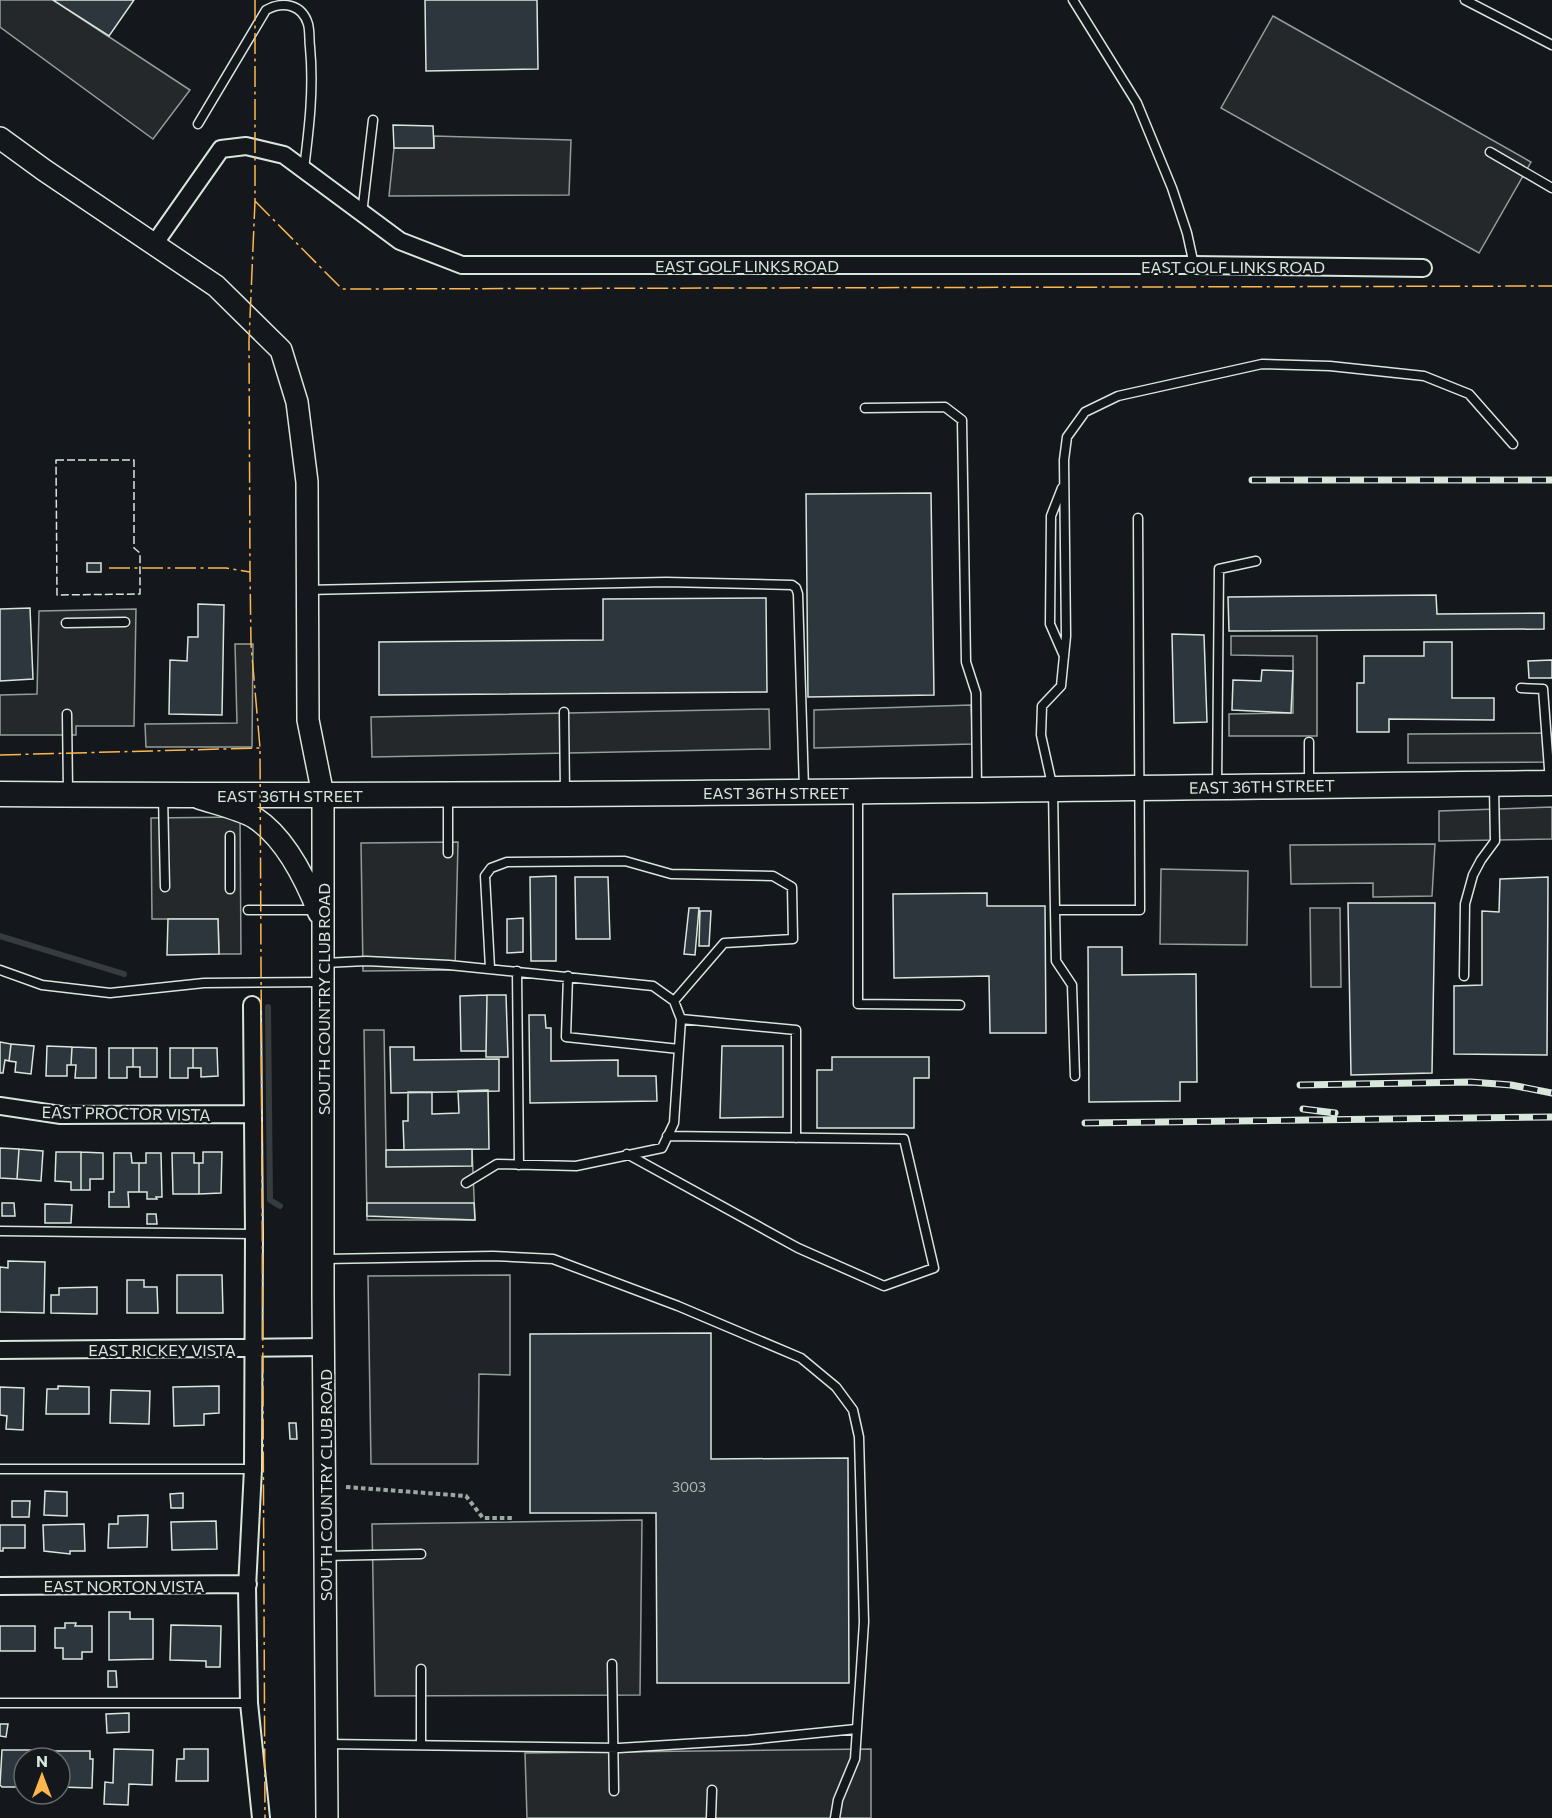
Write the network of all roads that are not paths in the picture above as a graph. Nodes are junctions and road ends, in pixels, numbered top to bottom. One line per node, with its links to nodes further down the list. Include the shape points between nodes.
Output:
1 (1073, 0): 12 (lane, via 1137,103 1178,206)
2 (1465, 0): 3 (lane)
3 (1552, 45)
4 (373, 120): 10 (lane)
5 (198, 124): 8 (lane, via 266,10 283,4 293,6 308,23 312,64)
6 (0, 138): 11 (street, SOUTH COUNTRY CLUB ROAD)
7 (1490, 152): 9 (lane)
8 (304, 170): 10 (street, EAST GOLF LINKS ROAD); 11 (street, EAST GOLF LINKS ROAD, via 284,155 246,146 221,148)
9 (1552, 188)
10 (362, 215): 12 (street, EAST GOLF LINKS ROAD, via 400,241 462,265)
11 (155, 243): 19 (street, SOUTH COUNTRY CLUB ROAD, via 216,286 281,350 297,402 307,482)
12 (1194, 266): 13 (street, EAST GOLF LINKS ROAD)
13 (1423, 268)
14 (866, 408): 32 (lane, via 945,407 962,420 966,662 976,693)
15 (1514, 444): 16 (lane, via 1469,394 1424,376 1330,366 1262,364 1118,396 1085,412 1067,437)
16 (1064, 483): 22 (lane); 22 (lane, via 1051,516 1050,624)
17 (1138, 518): 31 (lane)
18 (1256, 561): 30 (lane, via 1219,569)
19 (306, 590): 35 (lane, via 666,582 792,585 798,594); 42 (street, SOUTH COUNTRY CLUB ROAD, via 308,720)
20 (125, 622): 21 (lane)
21 (66, 623)
22 (1064, 656): 33 (lane, via 1061,686 1042,706 1041,735)
23 (1521, 688): 27 (lane, via 1544,689)
24 (564, 712): 36 (lane)
25 (67, 714): 39 (lane)
26 (1309, 742): 29 (lane)
27 (1551, 783): 28 (main road, EAST 36TH STREET)
28 (1494, 784): 29 (main road, EAST 36TH STREET); 55 (lane, via 1495,841 1480,860 1465,904)
29 (1309, 785): 30 (main road, EAST 36TH STREET)
30 (1217, 787): 31 (main road, EAST 36TH STREET)
31 (1140, 788): 33 (main road, EAST 36TH STREET); 48 (lane, via 1140,910)
32 (977, 789): 33 (main road, EAST 36TH STREET); 34 (main road, EAST 36TH STREET)
33 (1053, 789): 48 (lane)
34 (858, 791): 35 (main road, EAST 36TH STREET); 58 (lane, via 858,1004)
35 (804, 792): 36 (main road, EAST 36TH STREET)
36 (565, 793): 38 (main road, EAST 36TH STREET)
37 (0, 794): 39 (main road, EAST 36TH STREET)
38 (448, 794): 42 (main road, EAST 36TH STREET); 44 (lane)
39 (68, 795): 40 (main road, EAST 36TH STREET)
40 (163, 795): 41 (main road, EAST 36TH STREET); 45 (lane)
41 (192, 795): 42 (main road, EAST 36TH STREET); 49 (street, via 255,818 283,844 307,883)
42 (323, 795): 49 (street, SOUTH COUNTRY CLUB ROAD)
43 (230, 836): 46 (lane)
44 (448, 854)
45 (165, 887)
46 (230, 889)
47 (248, 910): 49 (lane)
48 (1055, 910): 61 (lane, via 1056,961 1072,985)
49 (321, 916): 53 (street, SOUTH COUNTRY CLUB ROAD)
50 (490, 968): 52 (lane); 53 (lane, via 366,962); 56 (lane, via 485,876 490,868 507,862 625,861 671,874 772,876 792,887 793,939 724,943)
51 (0, 970): 53 (lane, via 42,985 110,993)
52 (517, 971): 54 (lane); 67 (lane)
53 (323, 973): 71 (street, SOUTH COUNTRY CLUB ROAD)
54 (568, 976): 56 (lane, via 653,986); 60 (lane, via 566,1037)
55 (1464, 976)
56 (674, 1000): 59 (lane)
57 (252, 1005): 63 (street)
58 (960, 1005)
59 (681, 1019): 60 (lane); 65 (lane, via 796,1030)
60 (679, 1049): 64 (lane, via 674,1124)
61 (1075, 1076)
62 (0, 1106): 63 (street, EAST PROCTOR VISTA, via 61,1114)
63 (253, 1114): 70 (street)
64 (668, 1136): 65 (lane); 66 (lane, via 662,1148)
65 (796, 1138): 66 (lane, via 904,1139 934,1268 884,1286 798,1248)
66 (627, 1154): 67 (lane, via 576,1166)
67 (519, 1165): 68 (lane, via 497,1164)
68 (466, 1182)
69 (0, 1231): 70 (lane)
70 (254, 1234): 73 (street)
71 (324, 1259): 72 (street, SOUTH COUNTRY CLUB ROAD); 85 (lane, via 553,1259 801,1358 836,1387 853,1410 859,1437 864,1622)
72 (324, 1347): 73 (street, EAST RICKEY VISTA); 78 (street, SOUTH COUNTRY CLUB ROAD)
73 (253, 1348): 74 (street, EAST RICKEY VISTA); 76 (street)
74 (0, 1350)
75 (0, 1469): 76 (lane)
76 (253, 1469): 79 (street)
77 (421, 1554): 78 (lane)
78 (326, 1556): 86 (street, SOUTH COUNTRY CLUB ROAD)
79 (248, 1584): 80 (street, EAST NORTON VISTA); 84 (street)
80 (0, 1586)
81 (612, 1664): 88 (lane)
82 (421, 1669): 87 (lane)
83 (0, 1703): 84 (lane)
84 (249, 1703): 91 (street)
85 (856, 1729): 88 (lane); 94 (lane, via 855,1759)
86 (327, 1744): 87 (lane); 92 (street, SOUTH COUNTRY CLUB ROAD)
87 (421, 1745): 88 (lane)
88 (612, 1748): 90 (lane)
89 (712, 1790): 93 (lane)
90 (614, 1791)
91 (261, 1818)
92 (327, 1818)
93 (711, 1818)
94 (835, 1818)

